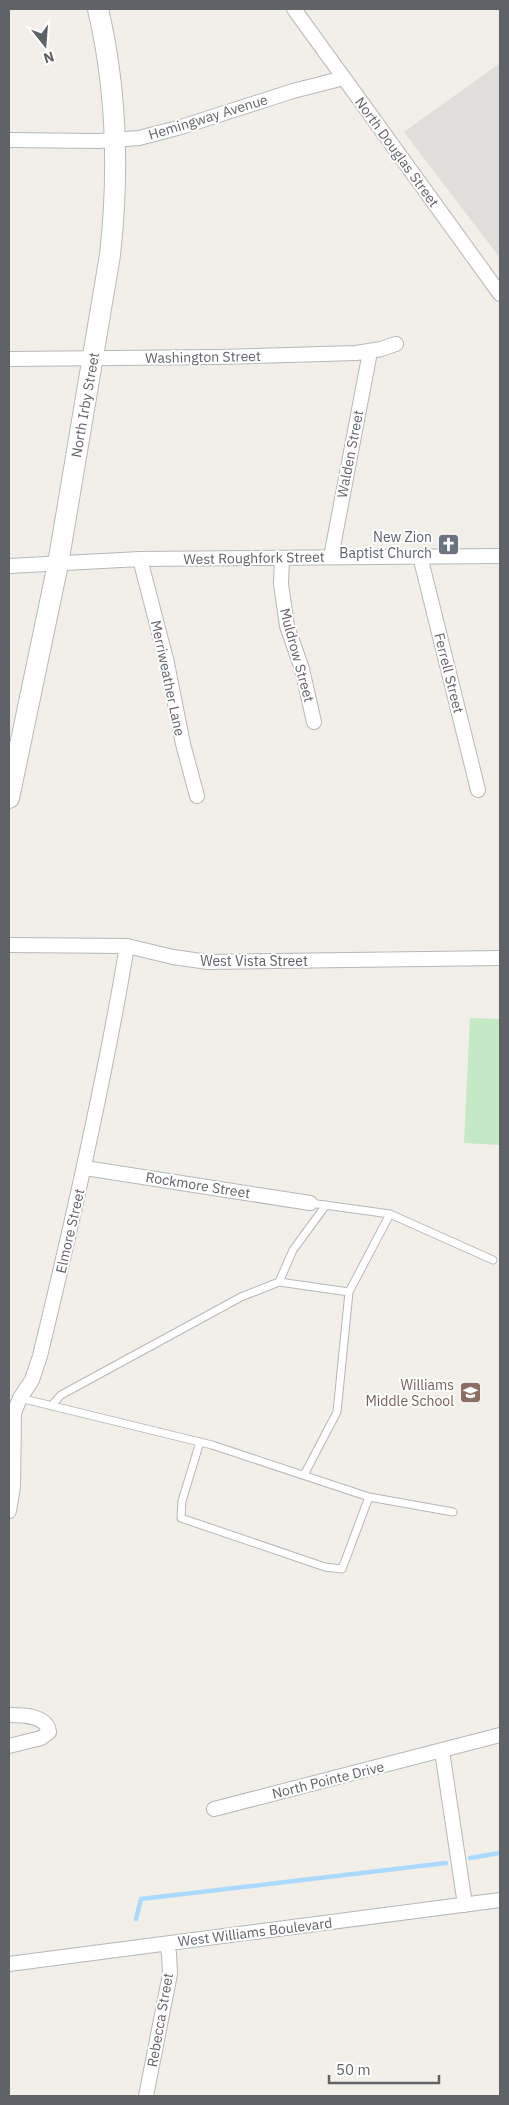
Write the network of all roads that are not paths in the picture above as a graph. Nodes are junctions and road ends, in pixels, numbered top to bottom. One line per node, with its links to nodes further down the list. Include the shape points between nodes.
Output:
1 (98, 9): 5 (main road, North Irby Street)
2 (294, 9): 3 (street, North Douglas Street)
3 (344, 78): 5 (street, Hemingway Avenue, via 181,127 139,138); 6 (street, North Douglas Street)
4 (9, 140): 5 (street, Hemingway Avenue)
5 (116, 140): 9 (main road, North Irby Street, via 113,232)
6 (500, 294)
7 (396, 344): 8 (street, Washington Street)
8 (370, 352): 9 (street, Washington Street); 13 (street, Walden Street)
9 (94, 357): 10 (street, Washington Street); 16 (main road, North Irby Street)
10 (9, 359)
11 (420, 556): 12 (street, West Roughfork Street); 13 (street, West Roughfork Street); 20 (street, Ferrell Street)
12 (500, 556)
13 (331, 557): 14 (street, West Roughfork Street)
14 (282, 558): 15 (street, West Roughfork Street); 18 (street, Muldrow Street, via 281,584 287,626 308,689)
15 (140, 559): 16 (street, West Roughfork Street); 21 (street, Merriweather Lane)
16 (58, 564): 17 (street, West Roughfork Street); 19 (main road, North Irby Street)
17 (9, 566)
18 (314, 722)
19 (12, 772): 22 (main road, North Irby Street)
20 (478, 790)
21 (197, 796)
22 (9, 798)
23 (9, 945): 24 (street, West Vista Street)
24 (127, 946): 25 (street, West Vista Street, via 208,962); 26 (street, Elmore Street, via 110,1052)
25 (500, 958)
26 (85, 1168): 27 (street, Rockmore Street); 33 (street, Elmore Street, via 38,1363 32,1380)
27 (310, 1203): 28 (lane)
28 (326, 1205): 29 (lane); 31 (lane, via 293,1250)
29 (390, 1214): 30 (lane); 32 (lane)
30 (493, 1260)
31 (278, 1282): 32 (lane); 34 (lane, via 241,1296 60,1395)
32 (349, 1292): 36 (lane, via 337,1412)
33 (14, 1396): 34 (lane); 38 (street, Elmore Street, via 15,1460)
34 (50, 1406): 35 (lane)
35 (200, 1442): 36 (lane); 37 (lane, via 182,1501 181,1518 325,1567 342,1569)
36 (304, 1475): 37 (lane)
37 (369, 1496): 39 (lane)
38 (9, 1511)
39 (453, 1512)
40 (9, 1716): 42 (street, via 37,1719 46,1724 49,1732 41,1738)
41 (500, 1735): 43 (street, North Pointe Drive)
42 (9, 1746)
43 (442, 1751): 44 (street, North Pointe Drive); 46 (street)
44 (214, 1809)
45 (500, 1900): 46 (street, West Williams Boulevard)
46 (464, 1905): 47 (street, West Williams Boulevard)
47 (166, 1944): 48 (street, West Williams Boulevard); 49 (street, Rebecca Street, via 170,1974)
48 (9, 1964)
49 (146, 2096)

